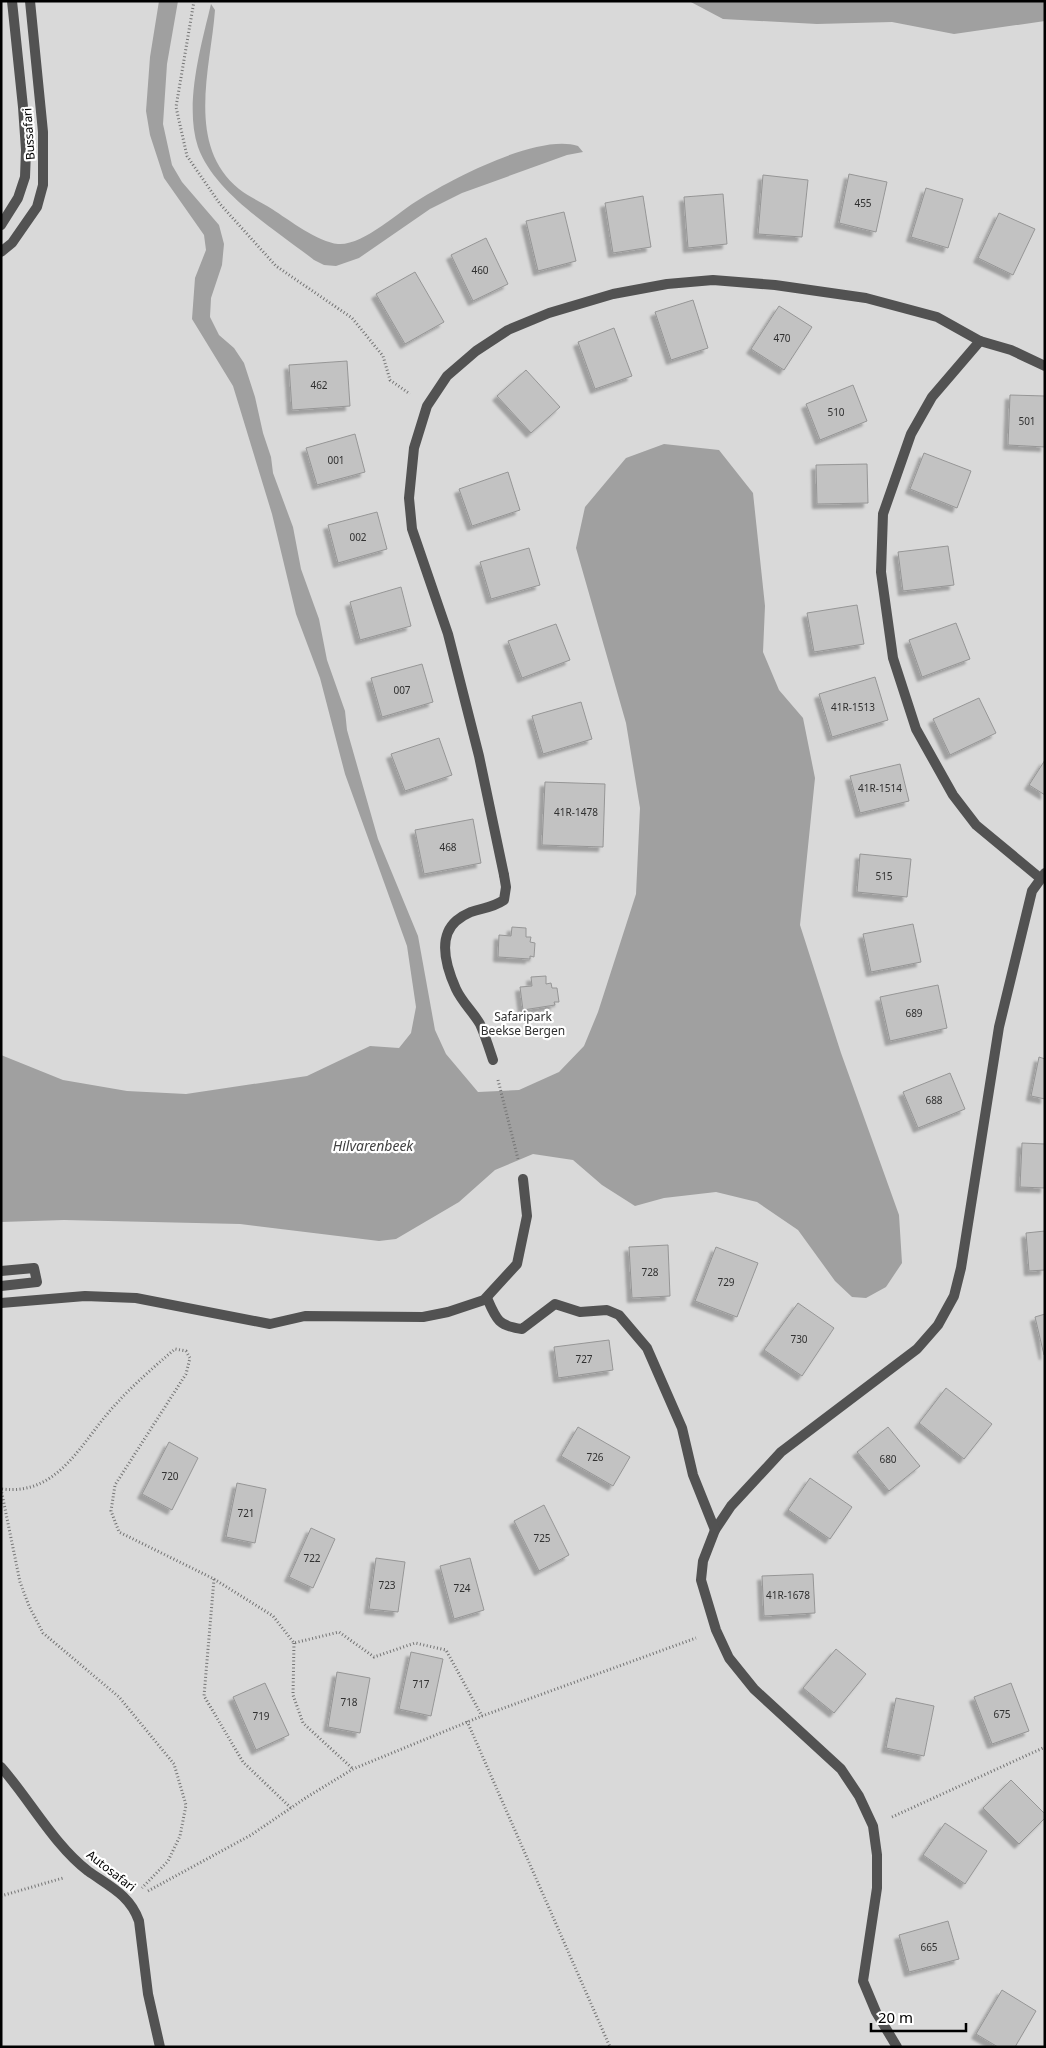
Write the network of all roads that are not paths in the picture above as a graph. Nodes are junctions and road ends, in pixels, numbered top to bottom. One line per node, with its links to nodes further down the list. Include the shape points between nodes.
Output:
1 (12, 1): 3 (street, via 23,107 25,177 18,198)
2 (30, 1): 4 (street, Bussafari, via 43,132 42,184 36,206 12,243)
3 (1, 225)
4 (1, 252)
5 (980, 341): 6 (street, via 1011,350); 7 (street, via 932,397 911,434 883,514 881,572 893,658 916,729 953,795 976,825); 8 (street, via 938,317 866,298 713,280 667,284 549,313 508,330 447,376 427,406 414,448 410,498 412,529 450,643 479,756 506,887 504,900 493,908 470,910 454,923 445,943 446,959 456,989 480,1024)
6 (1045, 366)
7 (1042, 876): 14 (street, via 1032,891 999,1027 954,1296 938,1325 917,1349 781,1452 730,1506)
8 (493, 1060)
9 (524, 1179): 12 (street, via 527,1216 517,1264)
10 (1, 1271): 11 (street, via 34,1268 37,1282)
11 (1, 1286)
12 (487, 1298): 13 (street, via 422,1317 305,1316 270,1324 136,1298 85,1296); 14 (street, via 493,1314 506,1327 522,1330 555,1304 580,1312 607,1310 619,1315 647,1348 682,1428 693,1475)
13 (1, 1303)
14 (715, 1530): 17 (street, via 703,1561 701,1580 716,1630 729,1658 754,1689 840,1769 859,1796 873,1826 877,1888 863,1981 876,2012)
15 (1, 1767): 16 (street, Autosafari, via 59,1841 87,1870 130,1901 139,1921 148,1994)
16 (160, 2047)
17 (897, 2047)

